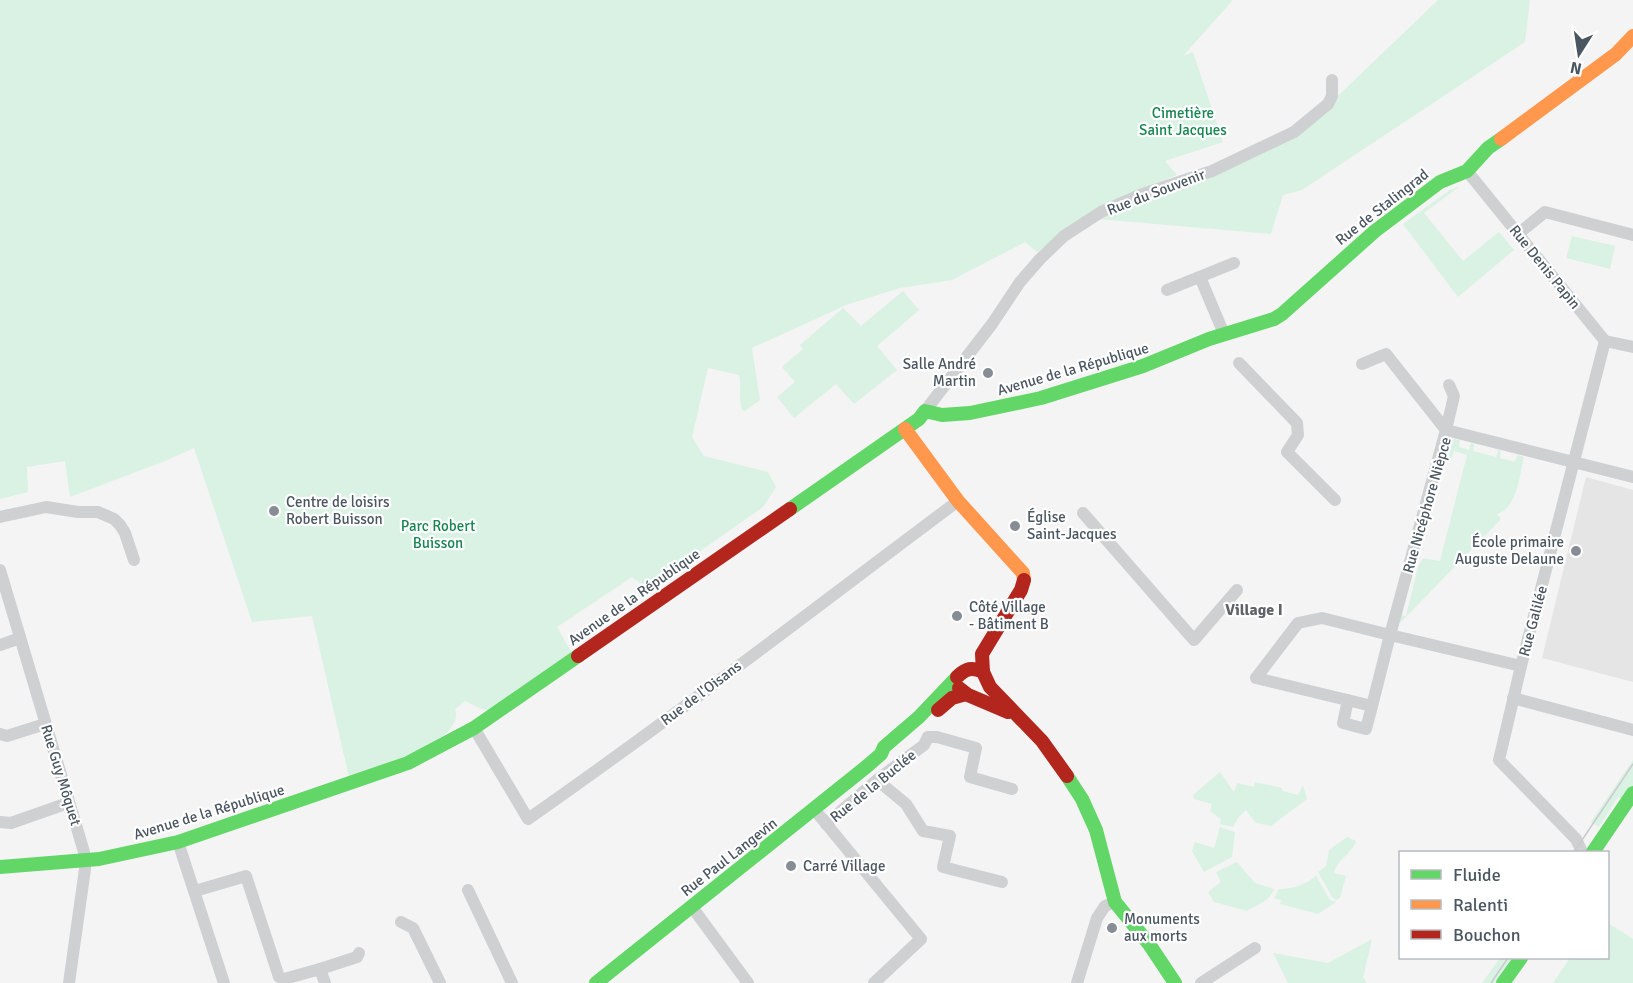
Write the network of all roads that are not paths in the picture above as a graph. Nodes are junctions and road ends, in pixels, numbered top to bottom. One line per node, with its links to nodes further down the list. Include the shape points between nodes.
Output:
1 (1633, 36): 3 (street, Rue de Stalingrad, via 1616,54 1488,148)
2 (1332, 80): 16 (street, Rue du Souvenir, via 1328,104 1293,132 1212,171 1130,199 1064,236 1020,282)
3 (1467, 171): 4 (street, Rue Denis Papin); 9 (street, Rue de Stalingrad, via 1440,182 1375,231)
4 (1518, 234): 5 (street, via 1545,212); 11 (street, Rue Denis Papin)
5 (1633, 235)
6 (1234, 263): 7 (street)
7 (1200, 277): 8 (street); 10 (street)
8 (1167, 290)
9 (1268, 322): 10 (street, Avenue de la République)
10 (1224, 334): 16 (street, Avenue de la République, via 1146,365 1007,406 947,415)
11 (1605, 341): 12 (street); 19 (street, Rue Galilée)
12 (1633, 347)
13 (1239, 363): 21 (street, via 1297,423 1298,435 1287,452)
14 (1362, 364): 18 (street, via 1386,354)
15 (1449, 385): 18 (street, via 1454,396)
16 (925, 411): 17 (street, Avenue de la République)
17 (906, 429): 22 (street); 42 (street, Avenue de la République)
18 (1446, 430): 19 (street, Rue Nicéphore Nièpce); 28 (street, Rue Nicéphore Nièpce)
19 (1575, 462): 20 (street, Rue Nicéphore Nièpce); 32 (street, Rue Galilée)
20 (1633, 477)
21 (1335, 500)
22 (957, 501): 30 (street, via 1023,573 1021,590); 42 (street, Rue de l'Oisans, via 865,573 528,819)
23 (1083, 513): 27 (street, via 1194,640)
24 (0, 517): 25 (street, via 46,507 98,512 120,525)
25 (134, 560)
26 (0, 570): 29 (street, Rue Guy Môquet)
27 (1236, 590)
28 (1390, 635): 32 (street); 37 (street, via 1322,618 1298,623 1256,678); 38 (street, Rue Nicéphore Nièpce)
29 (20, 638): 31 (street); 40 (street, Rue Guy Môquet)
30 (988, 642): 33 (street); 34 (street, via 981,662)
31 (0, 645)
32 (1521, 666): 36 (street, Rue Galilée)
33 (962, 673): 34 (street, via 974,668); 35 (street, via 958,683 962,692); 41 (street, Rue Paul Langevin)
34 (985, 675): 35 (street, via 987,683 982,692); 39 (street, via 990,687)
35 (969, 695): 39 (street); 41 (street, Rue Paul Langevin, via 947,700)
36 (1513, 698): 43 (street); 54 (street, Rue Galilée, via 1499,760)
37 (1348, 700): 38 (street); 38 (street, Rue Nicéphore Nièpce, via 1343,723 1366,729)
38 (1372, 706)
39 (1019, 718): 64 (street, via 1042,741 1082,800 1096,830)
40 (45, 724): 44 (street); 48 (street, Rue Guy Môquet)
41 (923, 727): 45 (street, Rue de la Buclée, via 924,745); 46 (street, via 937,737 976,748 970,777); 49 (street, Rue Paul Langevin, via 881,754)
42 (474, 728): 55 (street, Avenue de la République, via 408,763)
43 (1633, 730)
44 (0, 735)
45 (877, 780): 52 (street, Rue de la Buclée); 61 (street, via 906,804 923,831 950,837 943,867)
46 (1012, 789)
47 (1633, 793): 53 (street)
48 (68, 803): 51 (street, via 10,823); 59 (street, Rue Guy Môquet)
49 (814, 809): 52 (street, Rue de la Buclée); 65 (street, Rue Paul Langevin)
50 (1633, 810): 58 (street)
51 (0, 822)
52 (826, 824): 79 (street, Rue de la Buclée, via 921,939)
53 (1605, 833): 54 (street); 57 (street)
54 (1576, 839): 56 (street, Rue Galilée)
55 (178, 842): 59 (street, Avenue de la République); 62 (street)
56 (1582, 851)
57 (1594, 851)
58 (1607, 851)
59 (85, 860): 60 (street, Avenue de la République); 72 (street, Rue Guy Môquet)
60 (0, 867)
61 (1002, 882)
62 (195, 891): 71 (street, via 246,876 279,977); 73 (street)
63 (468, 891): 76 (street)
64 (1115, 902): 80 (street, via 1105,906 1097,918); 81 (street)
65 (692, 907): 77 (street, Rue Paul Langevin); 78 (street)
66 (401, 922): 75 (street, via 413,928)
67 (1255, 948): 82 (street)
68 (359, 953): 71 (street)
69 (1520, 959): 83 (street)
70 (1532, 959): 84 (street)
71 (321, 969): 74 (street)
72 (69, 983)
73 (224, 983)
74 (325, 983)
75 (440, 983)
76 (512, 983)
77 (596, 983)
78 (748, 983)
79 (874, 983)
80 (1077, 983)
81 (1176, 983)
82 (1201, 983)
83 (1503, 983)
84 (1516, 983)

